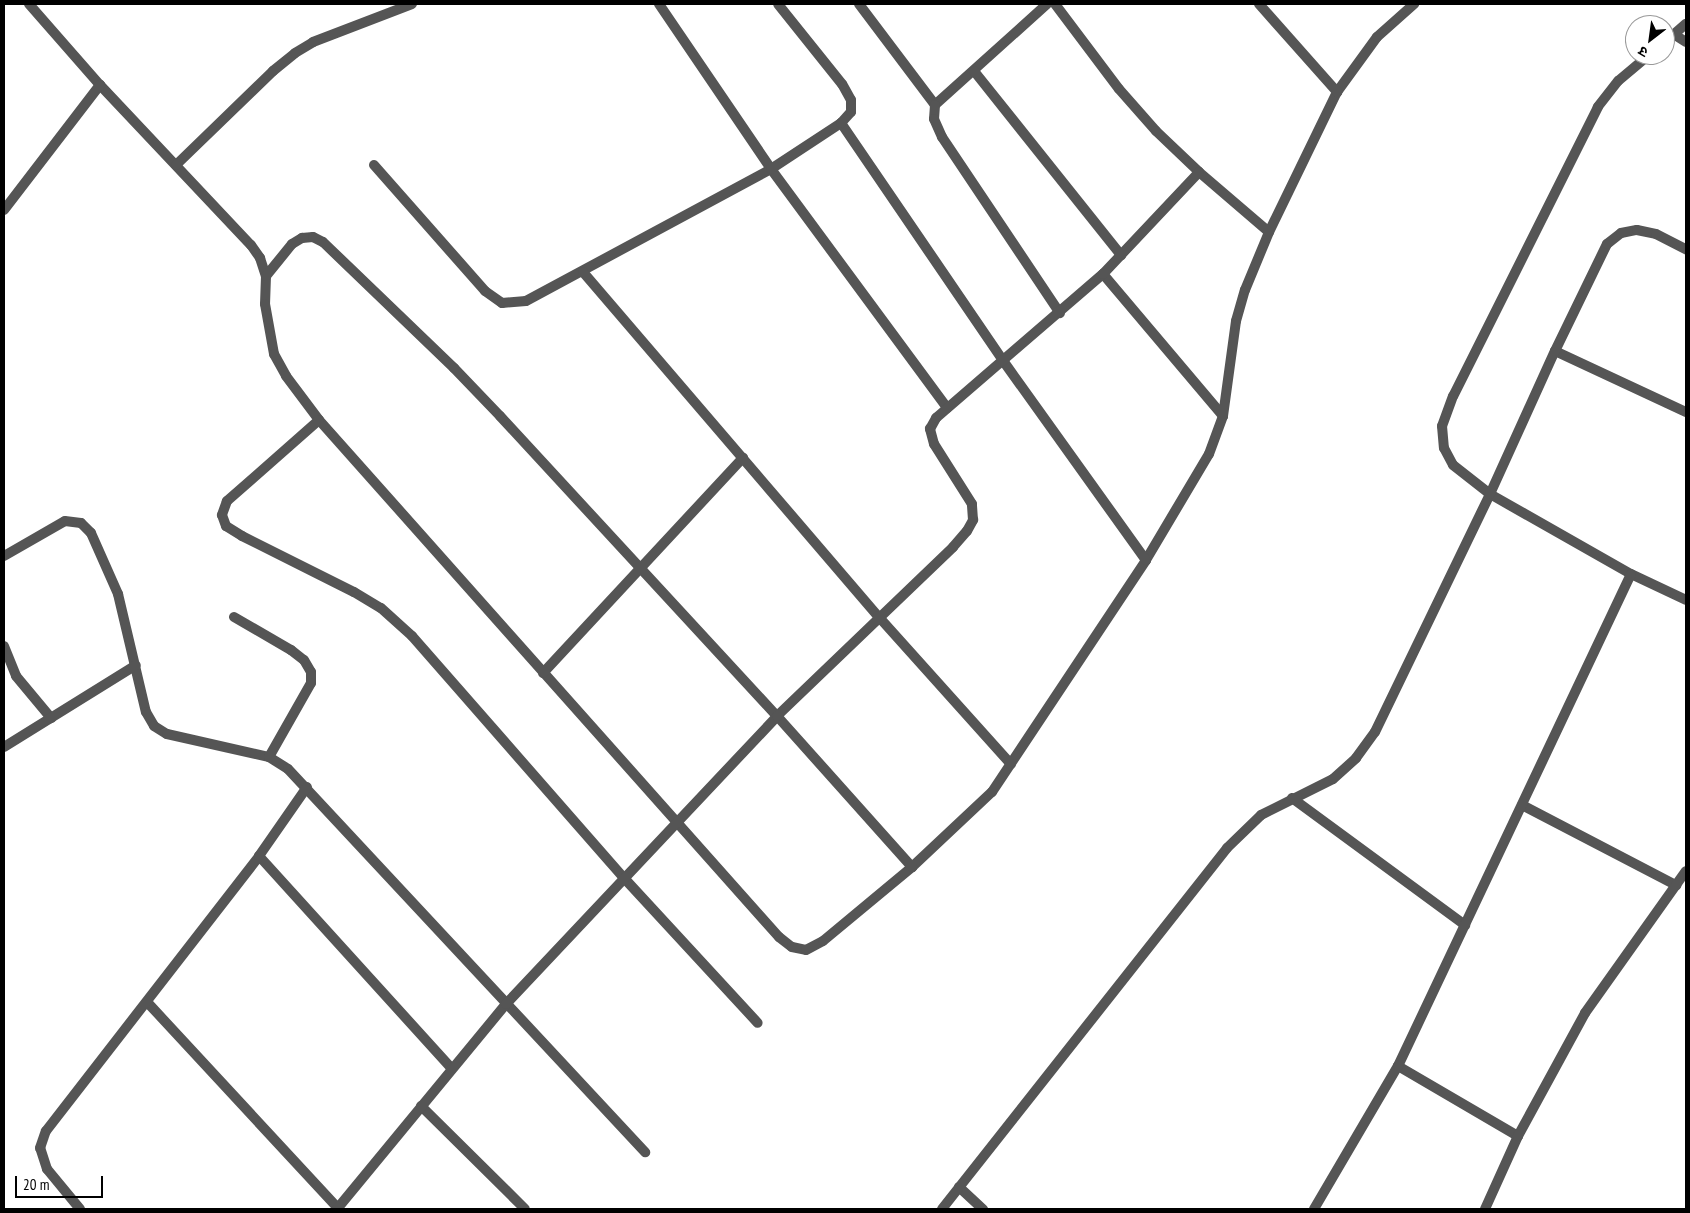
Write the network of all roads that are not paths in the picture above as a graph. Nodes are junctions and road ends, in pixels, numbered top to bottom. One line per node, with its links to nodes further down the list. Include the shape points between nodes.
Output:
1 (29, 4): 16 (street)
2 (412, 4): 20 (street, via 313,42 295,53)
3 (659, 4): 22 (street)
4 (778, 4): 19 (street, via 842,84 851,100 851,112)
5 (859, 4): 18 (street)
6 (1047, 4): 15 (street)
7 (1055, 4): 23 (street, via 1119,89 1156,131)
8 (1259, 4): 17 (street)
9 (1414, 4): 17 (street, via 1377,38)
10 (1686, 24): 11 (street)
11 (1675, 34)
12 (1675, 36): 13 (street)
13 (1686, 42)
14 (1637, 65): 39 (street, via 1618,81 1598,107 1453,396 1442,426 1444,448 1453,465)
15 (974, 71): 18 (street); 27 (street)
16 (100, 85): 20 (street); 24 (street)
17 (1337, 92): 25 (street)
18 (935, 105): 31 (street, via 934,119 942,137)
19 (841, 123): 22 (street); 33 (street)
20 (176, 165): 30 (street, via 251,245)
21 (374, 165): 28 (street, via 485,291 502,303 526,301)
22 (771, 169): 28 (street); 34 (street)
23 (1199, 172): 25 (street); 27 (street)
24 (4, 210)
25 (1269, 232): 36 (street, via 1245,290 1236,322)
26 (1686, 249): 32 (street, via 1656,234 1637,230 1621,233 1607,244)
27 (1121, 255): 29 (street)
28 (583, 272): 38 (street)
29 (1103, 274): 31 (street); 36 (street)
30 (266, 276): 37 (street, via 265,304 274,354); 42 (street, via 292,244 302,238 313,237 323,242 454,368)
31 (1060, 313): 33 (street)
32 (1555, 352): 35 (street); 39 (street)
33 (1004, 362): 34 (street); 41 (street)
34 (947, 408): 45 (street, via 930,429 934,444 972,504 973,520 953,547)
35 (1686, 412)
36 (1223, 416): 41 (street, via 1209,454)
37 (319, 420): 49 (street); 62 (street, via 227,501 222,515 226,526 381,608 412,636)
38 (743, 458): 42 (street); 45 (street)
39 (1490, 494): 43 (street); 56 (street, via 1375,732 1356,758 1333,779)
40 (4, 556): 48 (street, via 65,521 81,523 91,533 105,560 118,594)
41 (1146, 560): 54 (street)
42 (640, 567): 49 (street); 50 (street)
43 (1631, 574): 44 (street); 57 (street)
44 (1686, 600)
45 (878, 616): 50 (street); 54 (street)
46 (234, 617): 53 (street, via 291,650 304,660 311,672 311,682)
47 (4, 646): 51 (street, via 16,676)
48 (136, 665): 51 (street); 53 (street, via 146,712 154,726 167,734)
49 (543, 673): 58 (street)
50 (777, 716): 58 (street); 60 (street)
51 (52, 718): 52 (street)
52 (4, 747)
53 (269, 757): 55 (street, via 288,769)
54 (1012, 764): 60 (street, via 980,804)
55 (306, 787): 59 (street); 66 (street)
56 (1292, 798): 64 (street); 73 (street, via 1261,815 1227,848)
57 (1522, 805): 63 (street); 64 (street)
58 (676, 824): 60 (street, via 792,948 806,950 823,941); 62 (street)
59 (259, 856): 65 (street); 69 (street)
60 (912, 867)
61 (1686, 871): 63 (street)
62 (624, 878): 66 (street); 67 (street)
63 (1676, 885): 71 (street, via 1585,1013)
64 (1465, 925): 68 (street)
65 (148, 1002): 74 (street, via 46,1131 40,1148 47,1169); 75 (street)
66 (506, 1004): 69 (street); 72 (street)
67 (758, 1023)
68 (1398, 1066): 71 (street); 79 (street)
69 (452, 1069): 70 (street)
70 (421, 1106): 75 (street); 76 (street)
71 (1518, 1136): 80 (street)
72 (645, 1152)
73 (959, 1187): 77 (street); 78 (street)
74 (80, 1209)
75 (338, 1209)
76 (526, 1209)
77 (942, 1209)
78 (984, 1209)
79 (1314, 1209)
80 (1485, 1209)

